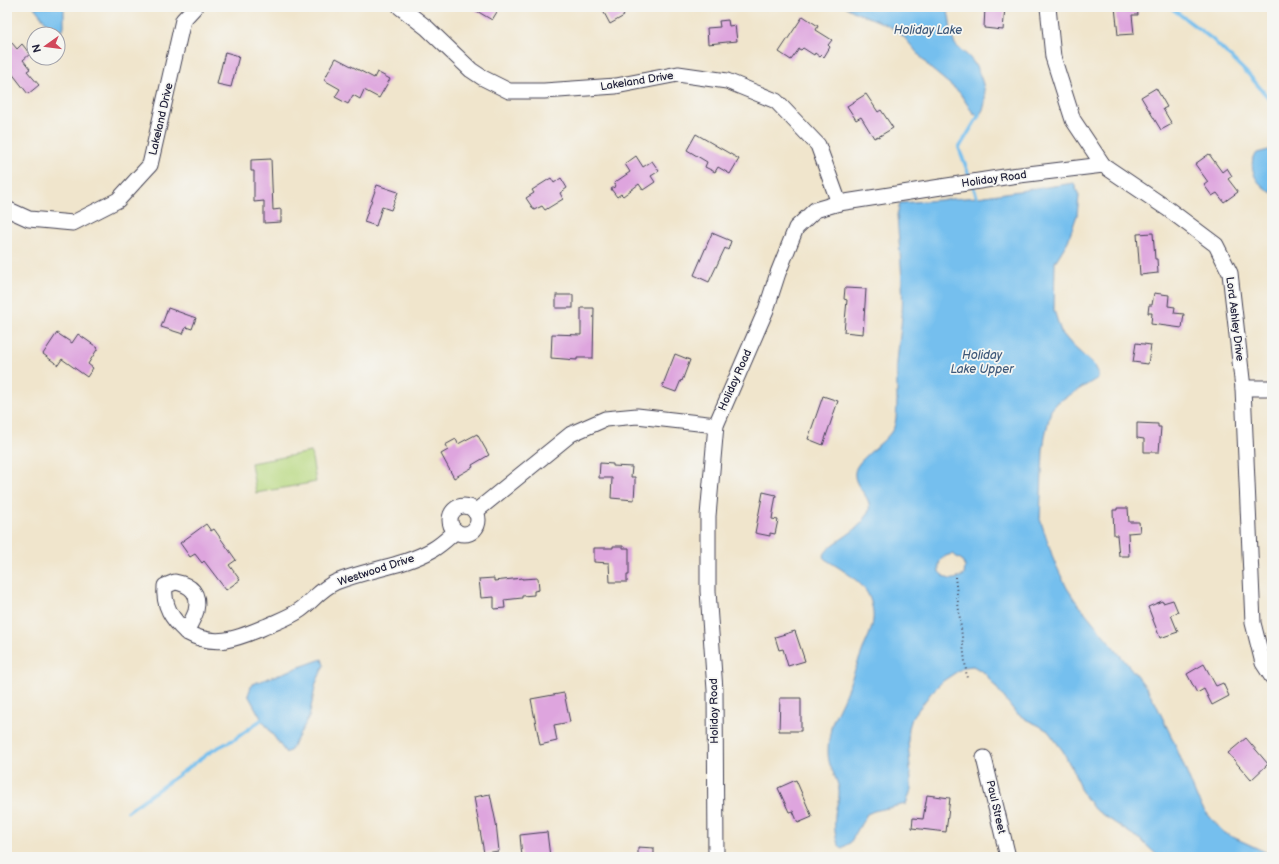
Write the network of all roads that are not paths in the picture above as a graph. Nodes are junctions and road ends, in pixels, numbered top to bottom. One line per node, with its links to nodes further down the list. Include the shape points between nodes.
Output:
1 (195, 7): 6 (street, Lakeland Drive, via 183,20 150,165 118,200 73,223 28,219)
2 (400, 7): 5 (street, Lakeland Drive, via 427,28 471,70 509,91 616,86 678,74 727,81 776,101 818,145)
3 (1048, 7): 4 (street, Lord Ashley Drive, via 1053,57 1073,120)
4 (1103, 165): 5 (street, Holiday Road, via 1011,176); 7 (street, Lord Ashley Drive, via 1216,245 1230,273)
5 (839, 203): 9 (street, Holiday Road, via 815,210 796,228 766,310)
6 (7, 209)
7 (1243, 388): 8 (street); 13 (street, Lord Ashley Drive, via 1253,623 1263,663)
8 (1272, 388)
9 (716, 425): 10 (street, via 637,416 605,419 571,434); 15 (street, Holiday Road, via 708,516 708,591 715,690)
10 (475, 512): 11 (street, via 478,524 472,531 464,534); 11 (street, via 472,508 463,506 454,510 450,519 452,528)
11 (456, 531): 12 (street, Westwood Drive, via 439,545 410,560 336,582 292,615 251,633 230,639 208,641)
12 (186, 632)
13 (1272, 677)
14 (984, 758): 16 (street, Paul Street)
15 (716, 857)
16 (1008, 857)

